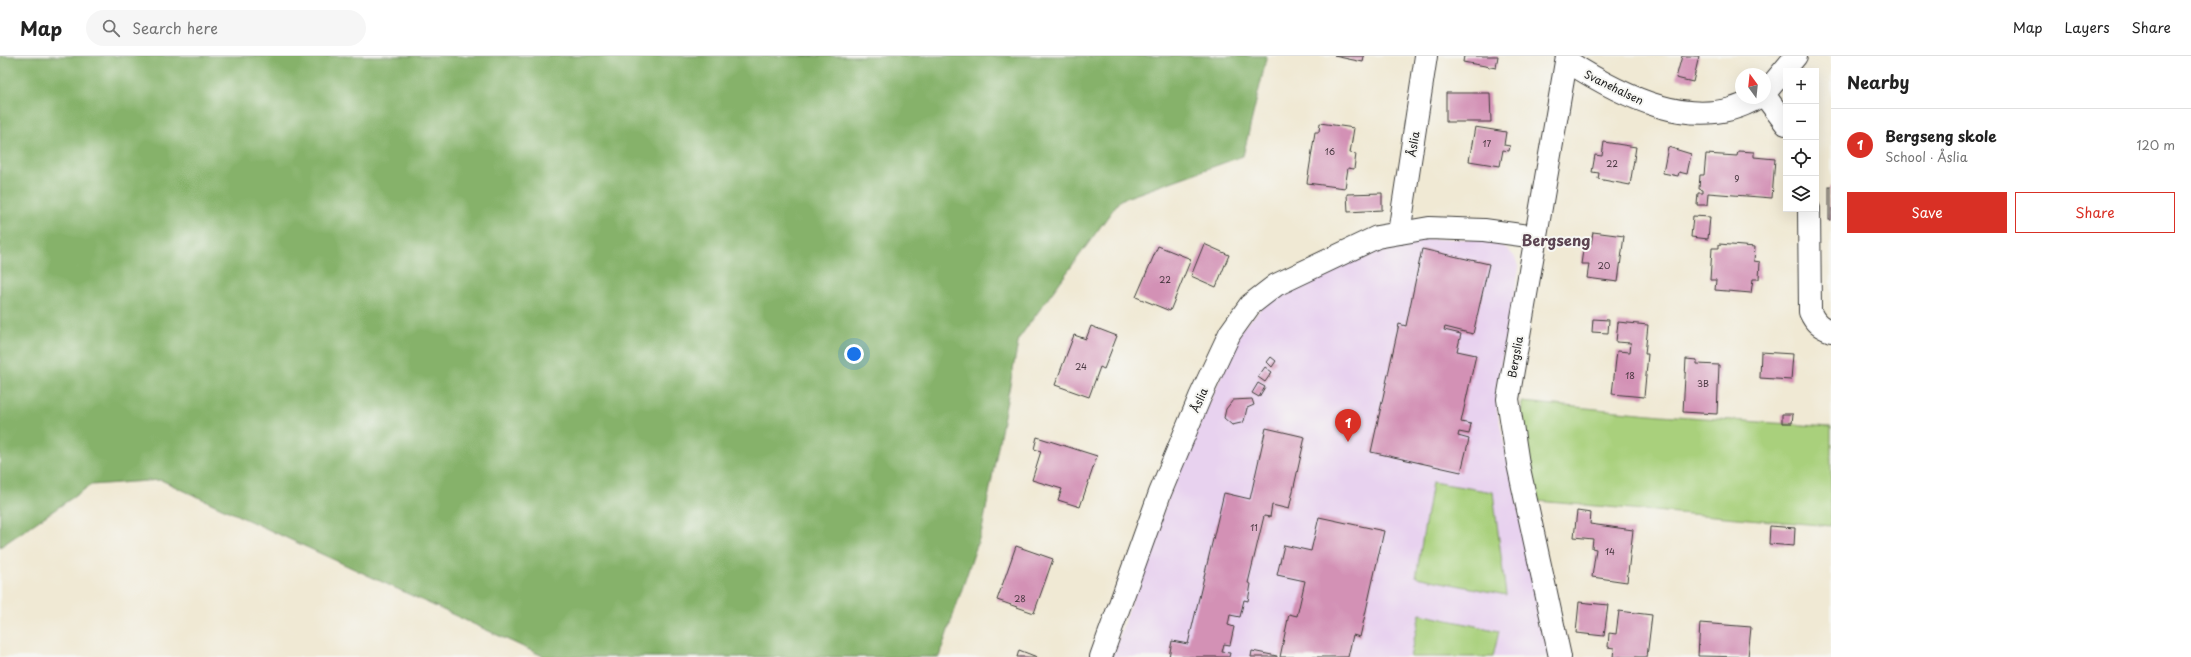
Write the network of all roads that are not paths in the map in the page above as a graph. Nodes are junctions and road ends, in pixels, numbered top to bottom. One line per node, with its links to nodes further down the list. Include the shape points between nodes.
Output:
1 (1426, 56): 9 (street, Åslia)
2 (1796, 56): 4 (street)
3 (1567, 59): 5 (street, Svanehalsen, via 1590,76 1637,100 1666,108 1691,113 1724,110); 10 (street, Bergslia)
4 (1771, 86)
5 (1740, 104)
6 (1771, 104): 7 (street)
7 (1783, 120)
8 (1809, 212): 11 (street, via 1810,312 1814,321)
9 (1399, 233): 10 (street, Åslia, via 1429,228 1484,230); 12 (street, Åslia, via 1377,237 1276,285 1250,304 1230,332 1160,493)
10 (1536, 237): 13 (street, Bergslia, via 1508,398 1518,464)
11 (1831, 331)
12 (1101, 657)
13 (1560, 657)

